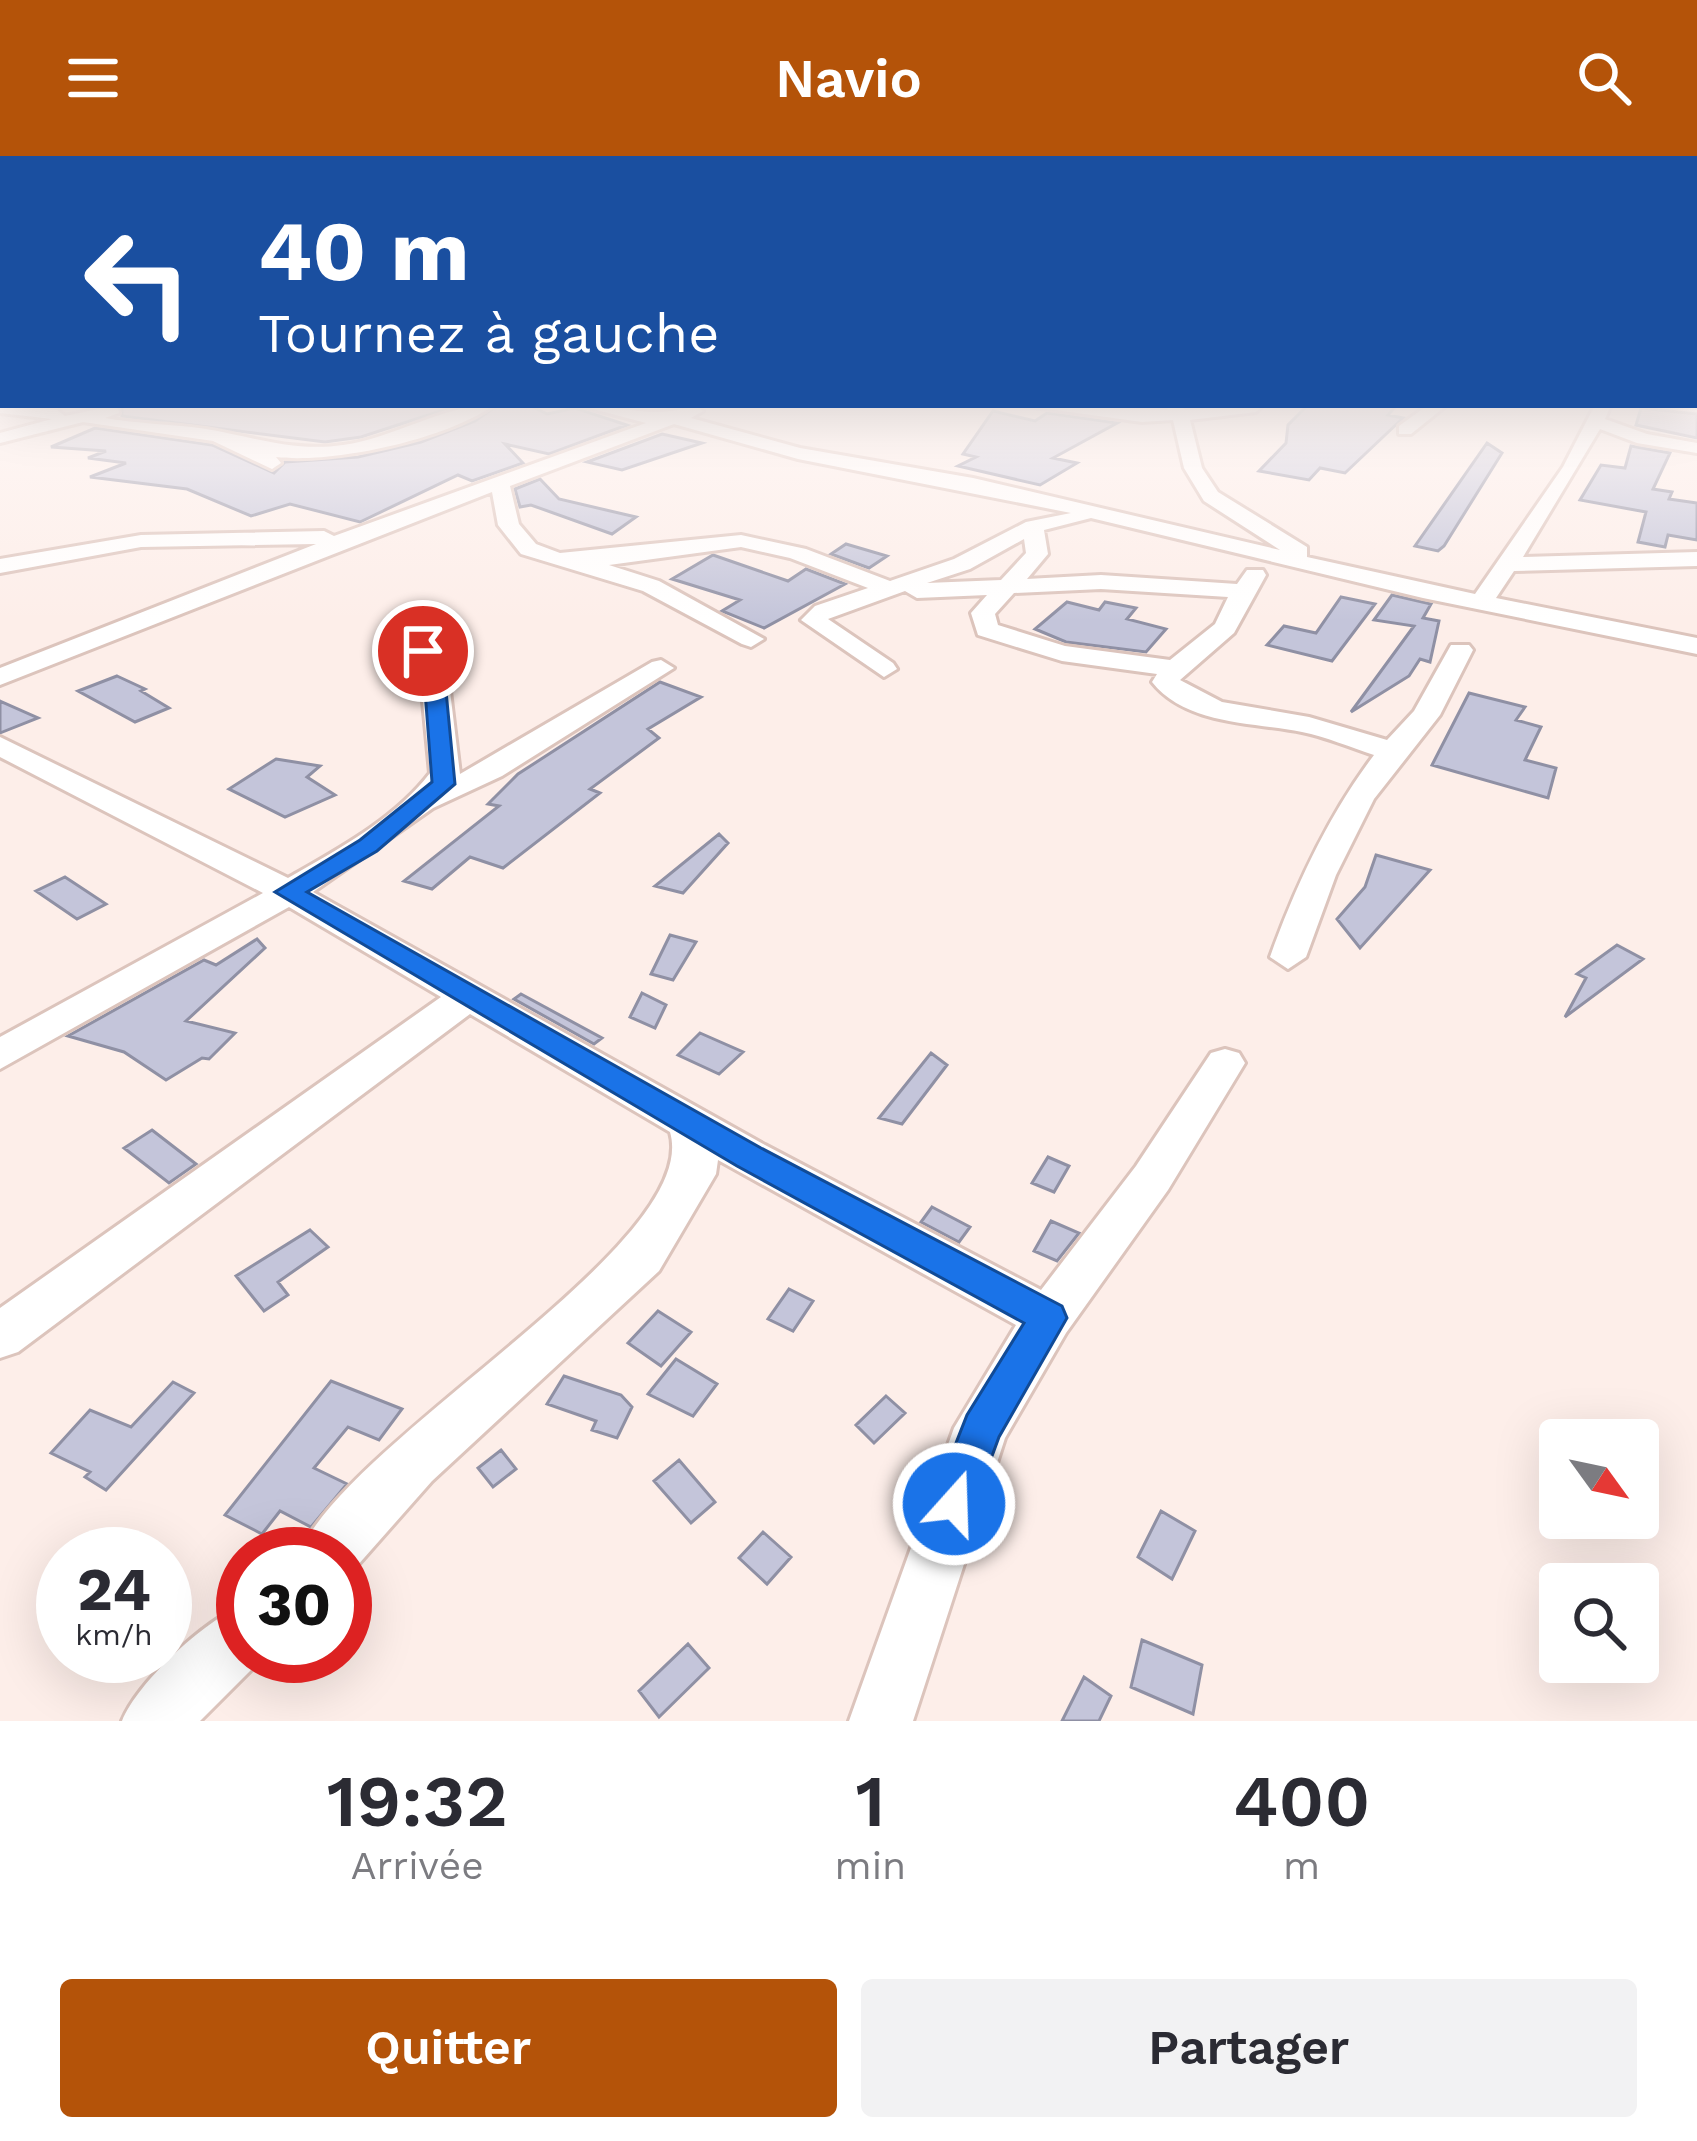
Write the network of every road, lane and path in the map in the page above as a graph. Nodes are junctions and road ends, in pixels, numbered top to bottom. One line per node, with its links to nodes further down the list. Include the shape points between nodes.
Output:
1 (524, 475): 5 (street)
2 (922, 475): 6 (street)
3 (1198, 475): 14 (street, via 1216,502)
4 (1567, 475): 12 (street)
5 (500, 484): 8 (street); 11 (street, via 506,529 520,547 547,560)
6 (1098, 516): 7 (street); 9 (street)
7 (1033, 526): 15 (street, via 957,567); 16 (street, via 1037,554)
8 (348, 538): 13 (street, via 141,542); 26 (street)
9 (1264, 555): 14 (street); 17 (street)
10 (1697, 559): 12 (street)
11 (572, 560): 15 (street, via 698,541 747,542 812,558); 19 (street, via 651,586)
12 (1507, 564): 18 (street)
13 (0, 566)
14 (1333, 571): 18 (street)
15 (886, 590): 16 (street); 24 (street, via 813,620)
16 (1010, 590): 17 (street, via 1101,582); 25 (street, via 983,613 992,634)
17 (1243, 591): 25 (street, via 1225,628)
18 (1482, 601): 20 (street)
19 (751, 639)
20 (1697, 646)
21 (1460, 650): 28 (street, via 1426,715)
22 (423, 651): 29 (street, via 445,773)
23 (661, 668): 29 (street)
24 (884, 669)
25 (1176, 669): 28 (street, via 1165,682 1185,697)
26 (0, 677)
27 (0, 746): 30 (street)
28 (1391, 751): 31 (street, via 1315,875)
29 (429, 800): 30 (street)
30 (288, 892): 32 (street); 33 (street)
31 (1288, 957)
32 (468, 996): 35 (street); 37 (street)
33 (0, 1055)
34 (1225, 1063): 36 (street)
35 (689, 1123): 36 (street); 38 (street, via 694,1174 642,1257 413,1462)
36 (1048, 1318): 41 (street, via 981,1429)
37 (0, 1336)
38 (353, 1527)
39 (216, 1662): 40 (street)
40 (154, 1721)
41 (881, 1721)

